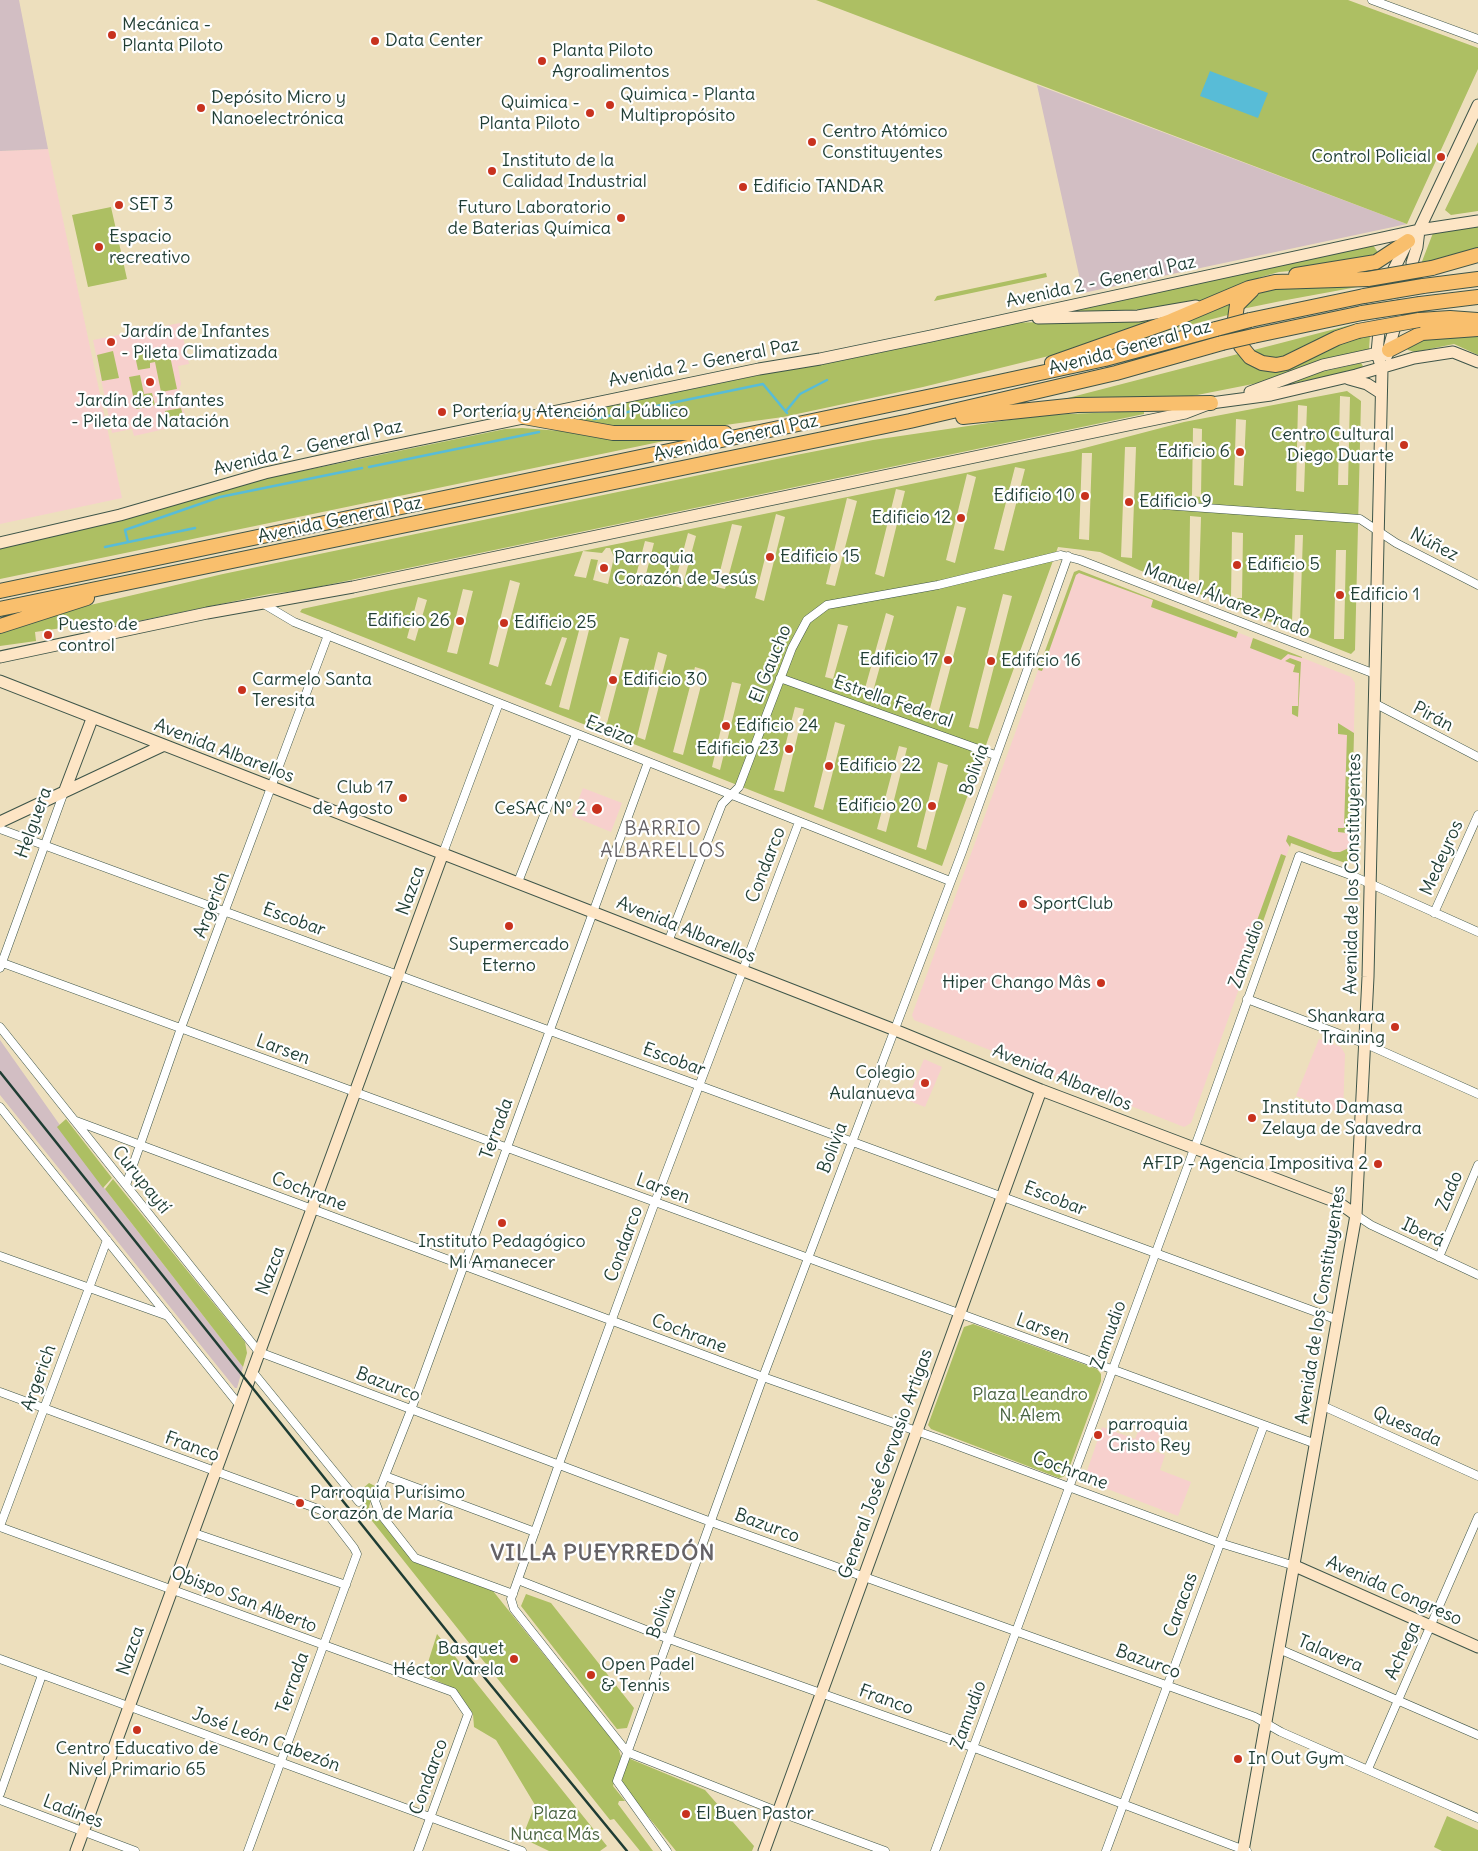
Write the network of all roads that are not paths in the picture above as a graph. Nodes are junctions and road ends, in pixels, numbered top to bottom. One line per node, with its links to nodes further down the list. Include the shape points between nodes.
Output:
1 (1372, 0): 2 (street)
2 (1478, 39)
3 (1478, 105): 5 (street)
4 (1478, 221): 5 (street, Avenida 2 - General Paz)
5 (1419, 230): 6 (street); 8 (street); 15 (street, Avenida 2 - General Paz)
6 (1408, 241): 9 (street); 11 (highway, via 1376,262 1301,274)
7 (1478, 255): 11 (highway, bridge, via 1432,268 1368,279)
8 (1412, 263)
9 (1394, 269)
10 (1478, 279): 24 (highway, Avenida General Paz, bridge, via 1364,296 1250,320 1105,359)
11 (1275, 282): 12 (highway)
12 (1259, 286): 14 (highway); 16 (highway, bridge, via 1241,300 1235,310 1236,337 1240,346 1258,361 1272,365 1286,363 1358,331 1419,320)
13 (1478, 297): 29 (highway, Avenida General Paz, bridge, via 1362,313 1253,336 1098,377)
14 (1208, 304): 15 (street, via 1138,316); 24 (highway, via 1154,327)
15 (1008, 319): 28 (street, Avenida 2 - General Paz)
16 (1478, 320)
17 (1395, 326): 20 (street, Avenida de los Constituyentes)
18 (1478, 329): 20 (highway, via 1422,333)
19 (1379, 331): 20 (street, Avenida de los Constituyentes)
20 (1383, 352): 22 (street, Avenida de los Constituyentes); 26 (street, via 1323,364)
21 (1478, 362): 22 (street, via 1449,352 1414,358)
22 (1382, 369): 23 (street); 25 (street, Avenida de los Constituyentes)
23 (1342, 379): 25 (street, via 1358,380); 26 (street, via 1271,395)
24 (994, 384): 30 (highway, Avenida General Paz)
25 (1381, 393): 32 (street, Avenida de los Constituyentes)
26 (1230, 400): 27 (street)
27 (1211, 403): 29 (highway, via 1077,405); 38 (street, via 1185,413 353,587)
28 (524, 418): 30 (highway, via 614,433); 33 (street, Avenida 2 - General Paz, via 266,473 120,515)
29 (910, 421): 35 (highway, Avenida General Paz)
30 (758, 433): 37 (highway, Avenida General Paz)
31 (1163, 505): 32 (street, Núñez, via 1360,519)
32 (1378, 530): 36 (street, Núñez, via 1396,543); 45 (street, Avenida de los Constituyentes)
33 (0, 543)
34 (1068, 556): 45 (street, Manuel Álvarez Prado); 46 (street, El Gaucho, via 1056,555 938,585 827,605 814,612 804,624); 53 (street, Bolivia)
35 (129, 582): 39 (highway, Avenida General Paz); 40 (highway)
36 (1478, 585)
37 (0, 591)
38 (261, 603): 41 (street, Ezeiza); 42 (street)
39 (0, 609)
40 (0, 626)
41 (328, 636): 48 (street, Ezeiza); 56 (street, Argerich)
42 (23, 651): 43 (street); 44 (street)
43 (0, 652)
44 (0, 658)
45 (1375, 674): 49 (street, Avenida de los Constituyentes)
46 (780, 678): 53 (street, Estrella Federal); 58 (street, El Gaucho, via 738,787)
47 (0, 681): 50 (street, Avenida Albarellos)
48 (499, 703): 51 (street, Ezeiza); 64 (street, Nazca)
49 (1374, 703): 54 (street, Pirán); 67 (street, Avenida de los Constituyentes)
50 (92, 719): 52 (street, Avenida Albarellos); 57 (street, Helguera)
51 (576, 734): 55 (street, Ezeiza); 66 (street)
52 (162, 746): 56 (street, Avenida Albarellos); 57 (street)
53 (995, 755): 65 (street, Bolivia)
54 (1478, 757)
55 (648, 762): 58 (street, Ezeiza); 69 (street, Terrada)
56 (271, 788): 64 (street, Avenida Albarellos); 68 (street, Argerich)
57 (65, 790): 60 (street); 63 (street, Helguera)
58 (732, 795): 61 (street, Ezeiza); 72 (street, El Gaucho, via 722,804)
59 (1478, 815): 70 (street, Medeyros)
60 (0, 822)
61 (799, 822): 65 (street, Ezeiza); 74 (street, Condarco)
62 (0, 829): 63 (street, Escobar)
63 (45, 845): 68 (street, Escobar); 73 (street, Helguera)
64 (443, 853): 66 (street, Avenida Albarellos); 75 (street, Nazca)
65 (950, 881): 80 (street, Bolivia)
66 (518, 882): 69 (street, Avenida Albarellos)
67 (1370, 884): 70 (street); 76 (street, Zamudio, via 1299,856); 81 (street, Avenida de los Constituyentes)
68 (226, 911): 75 (street, Escobar); 78 (street, Argerich)
69 (593, 912): 72 (street, Avenida Albarellos); 79 (street, Terrada)
70 (1434, 913): 71 (street)
71 (1478, 932)
72 (668, 942): 74 (street, Avenida Albarellos)
73 (1, 964): 78 (street, Larsen)
74 (742, 971): 80 (street, Avenida Albarellos); 82 (street, Condarco)
75 (398, 975): 79 (street, Escobar); 84 (street, Nazca)
76 (1247, 999): 81 (street); 91 (street, Zamudio)
77 (0, 1027): 87 (street, Curupaytí)
78 (181, 1028): 84 (street, Larsen); 89 (street, Argerich)
79 (549, 1030): 82 (street, Escobar); 90 (street, Terrada)
80 (895, 1030): 83 (street, Avenida Albarellos); 88 (street, Bolivia)
81 (1366, 1044): 85 (street); 97 (street, Avenida de los Constituyentes)
82 (701, 1085): 88 (street, Escobar); 95 (street, Condarco)
83 (1041, 1090): 91 (street, Avenida Albarellos); 94 (street, General José Gervasio Artigas)
84 (356, 1092): 90 (street, Larsen); 96 (street, Nazca)
85 (1478, 1094)
86 (0, 1107): 98 (street)
87 (75, 1120): 89 (street, Cochrane); 93 (street, Curupaytí)
88 (851, 1140): 94 (street, Escobar); 102 (street, Bolivia)
89 (140, 1144): 93 (street, Argerich); 96 (street, Cochrane)
90 (506, 1148): 95 (street, Larsen); 103 (street, Terrada)
91 (1193, 1148): 97 (street, Avenida Albarellos, via 1339,1203); 99 (street, Zamudio)
92 (1478, 1165): 101 (street, Zado)
93 (126, 1185): 110 (street, Curupaytí)
94 (1003, 1196): 99 (street, Escobar); 106 (street, General José Gervasio Artigas)
95 (655, 1202): 102 (street, Larsen); 109 (street, Condarco)
96 (312, 1209): 103 (street, Cochrane); 110 (street, Nazca)
97 (1356, 1215): 101 (street, Iberá); 108 (street, Avenida de los Constituyentes)
98 (107, 1240): 105 (street, Argerich); 107 (street)
99 (1154, 1253): 108 (street, Escobar); 112 (street, Zamudio)
100 (0, 1256): 105 (street)
101 (1439, 1257): 104 (street, Iberá)
102 (808, 1258): 106 (street, Larsen); 113 (street, Bolivia)
103 (463, 1265): 109 (street, Cochrane); 118 (street, Terrada)
104 (1478, 1275)
105 (88, 1288): 107 (street); 117 (street, Argerich)
106 (960, 1314): 112 (street, Larsen); 120 (street, General José Gervasio Artigas)
107 (169, 1317): 115 (street)
108 (1338, 1320): 116 (street, Avenida de los Constituyentes)
109 (613, 1321): 113 (street, Cochrane); 122 (street, Condarco)
110 (259, 1352): 111 (street, Nazca); 118 (street, Bazurco)
111 (252, 1371): 115 (street, Nazca); 127 (street)
112 (1112, 1371): 119 (street, Larsen); 126 (street, Zamudio)
113 (763, 1377): 120 (street, Cochrane); 129 (street, Bolivia)
114 (0, 1392): 117 (street, Franco)
115 (240, 1406): 123 (street, Nazca)
116 (1323, 1406): 121 (street, Avenida de los Constituyentes); 125 (street, Quesada)
117 (44, 1409): 123 (street, Franco); 130 (street, Argerich)
118 (411, 1410): 122 (street, Bazurco); 124 (street, Terrada)
119 (1264, 1425): 121 (street, Larsen); 133 (street, Caracas)
120 (917, 1431): 126 (street, Cochrane); 136 (street, General José Gervasio Artigas)
121 (1316, 1444): 135 (street, Avenida de los Constituyentes)
122 (559, 1464): 129 (street, Bazurco); 131 (street, Condarco)
123 (216, 1472): 132 (street, Nazca); 134 (street, Franco, via 325,1512)
124 (385, 1476): 131 (street); 140 (street, Terrada, via 375,1506 415,1558)
125 (1478, 1476)
126 (1070, 1487): 133 (street, Cochrane); 142 (street, Zamudio)
127 (359, 1502)
128 (1478, 1517): 141 (street, Achega)
129 (711, 1522): 136 (street, Bazurco); 143 (street, Bolivia)
130 (0, 1527): 139 (street, Obispo San Alberto)
131 (535, 1532): 137 (street, Condarco)
132 (194, 1534): 138 (street); 139 (street, Nazca)
133 (1220, 1543): 135 (street, Cochrane); 149 (street, Caracas)
134 (357, 1554): 138 (street, Terrada)
135 (1295, 1566): 141 (street, Avenida Congreso); 146 (street, Avenida de los Constituyentes)
136 (864, 1576): 142 (street, Bazurco); 150 (street, General José Gervasio Artigas)
137 (518, 1580): 140 (street, Condarco); 143 (street, Franco)
138 (346, 1585): 144 (street, Terrada)
139 (172, 1589): 144 (street, Obispo San Alberto); 152 (street, Nazca)
140 (513, 1594): 157 (street, via 511,1604 514,1609)
141 (1430, 1626): 145 (street, Avenida Congreso); 151 (street, Achega)
142 (1016, 1630): 149 (street, Bazurco); 156 (street, Zamudio)
143 (669, 1639): 150 (street, Franco); 157 (street, Bolivia)
144 (322, 1646): 153 (street, Obispo San Alberto, via 453,1692); 158 (street, Terrada)
145 (1478, 1647)
146 (1279, 1649): 151 (street, Talavera); 154 (street, Avenida de los Constituyentes)
147 (0, 1659): 148 (street, José León Cabezón)
148 (42, 1675): 152 (street, José León Cabezón); 160 (street)
149 (1168, 1686): 154 (street, Bazurco); 162 (street, Caracas)
150 (820, 1693): 156 (street, Franco); 163 (street, General José Gervasio Artigas)
151 (1398, 1700): 155 (street, Talavera); 159 (street, Achega)
152 (130, 1706): 158 (street, José León Cabezón); 166 (street, Nazca)
153 (468, 1714): 164 (street, Condarco)
154 (1267, 1723): 159 (street, Bazurco); 167 (street, Avenida de los Constituyentes)
155 (1478, 1735)
156 (972, 1747): 162 (street, Franco); 176 (street, Zamudio)
157 (627, 1752): 163 (street); 173 (street, Bolivia, via 617,1781)
158 (280, 1762): 164 (street, José León Cabezón); 170 (street, Terrada)
159 (1368, 1769): 165 (street, Bazurco)
160 (0, 1794)
161 (0, 1800): 166 (street, Ladines)
162 (1124, 1804): 167 (street, Franco); 177 (street, Caracas)
163 (779, 1812): 174 (street, General José Gervasio Artigas); 175 (street)
164 (430, 1817): 171 (street, Condarco); 172 (street, José León Cabezón)
165 (1478, 1818)
166 (83, 1832): 168 (street, Nazca); 169 (street, Ladines)
167 (1245, 1850)
168 (76, 1851)
169 (135, 1851)
170 (248, 1851)
171 (418, 1851)
172 (522, 1851)
173 (667, 1851)
174 (764, 1851)
175 (885, 1851)
176 (935, 1851)
177 (1106, 1851)

